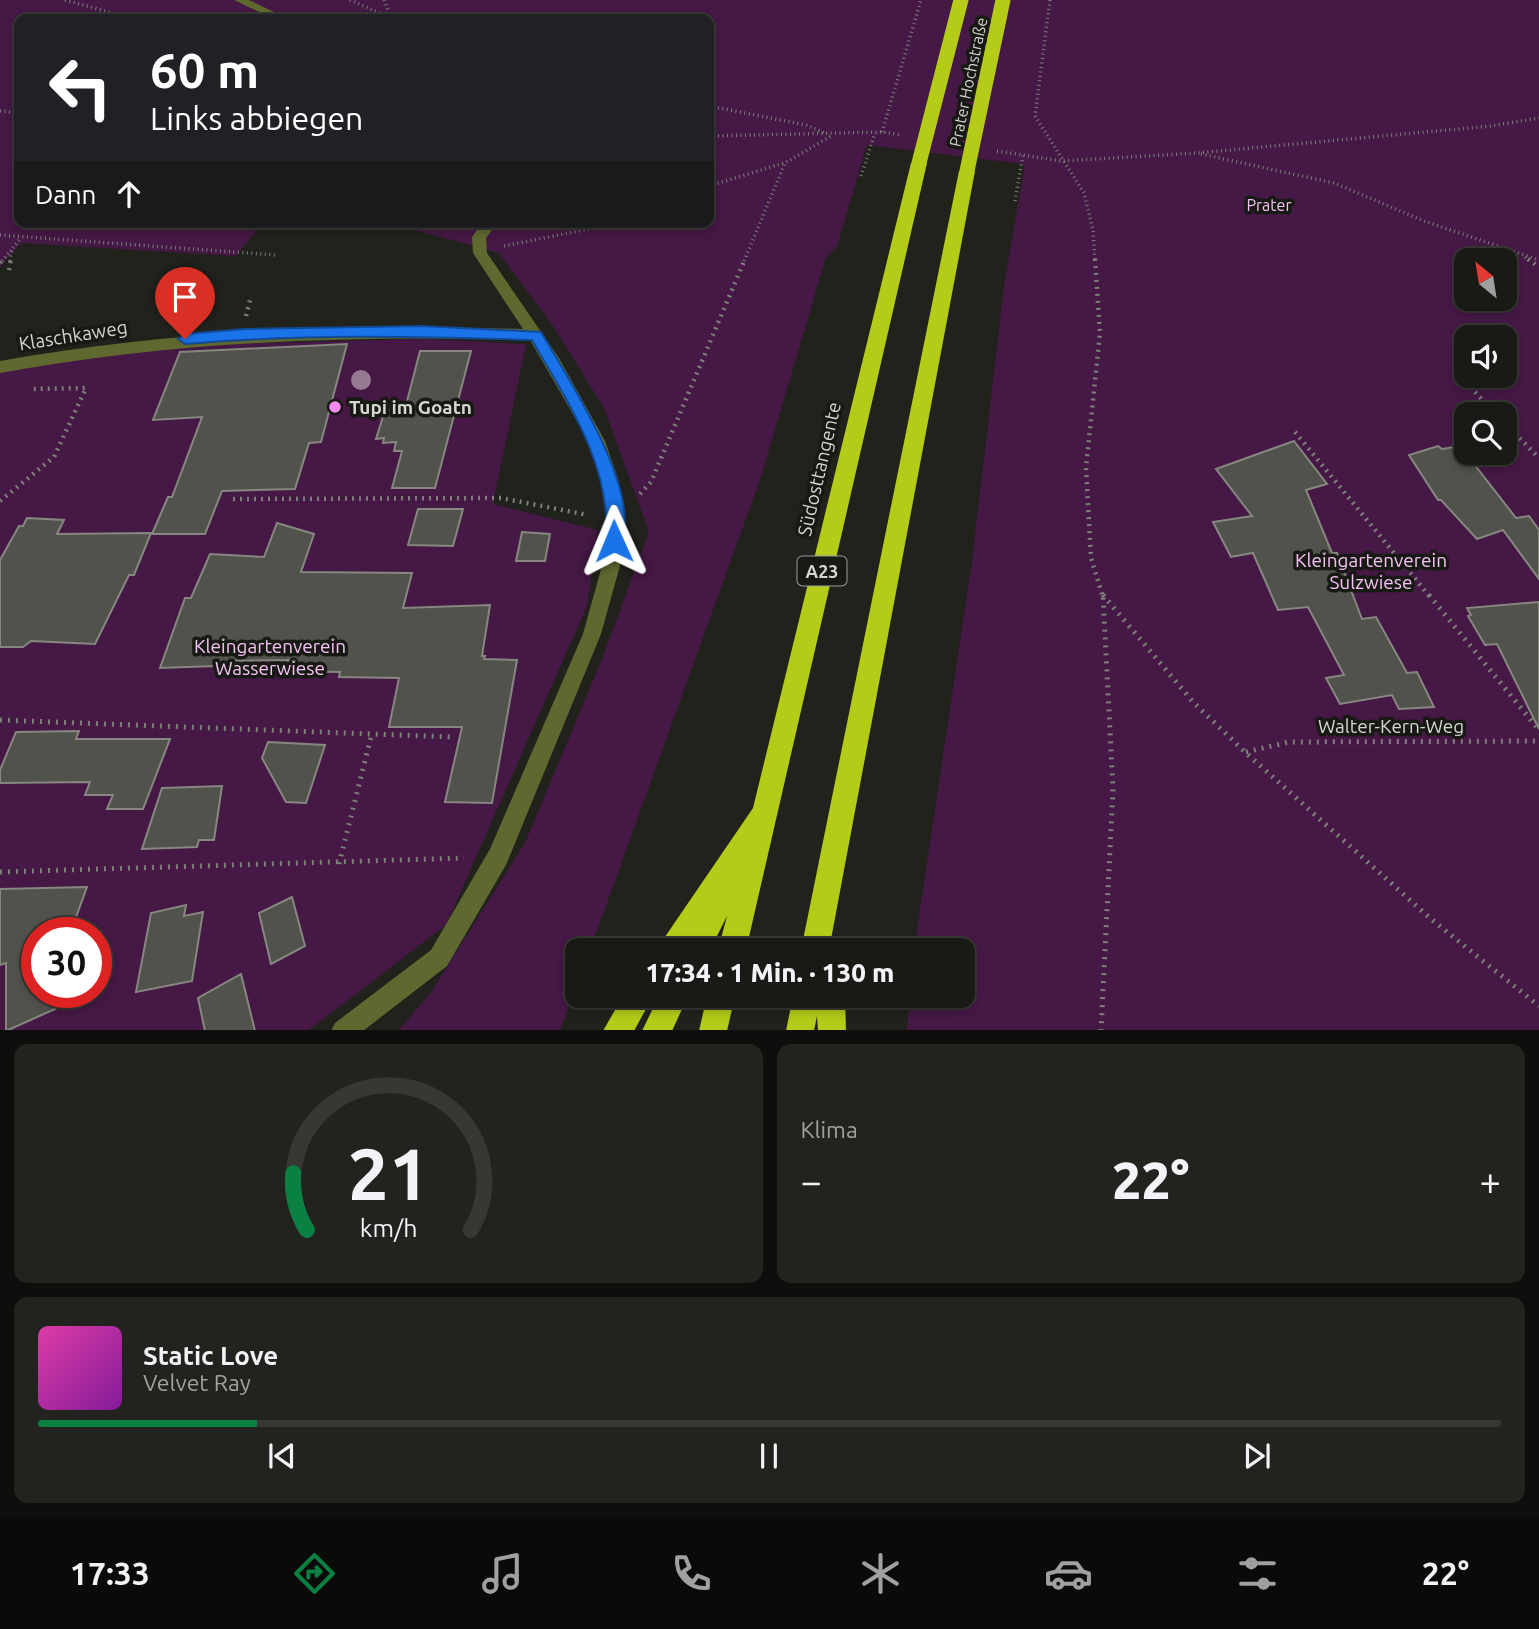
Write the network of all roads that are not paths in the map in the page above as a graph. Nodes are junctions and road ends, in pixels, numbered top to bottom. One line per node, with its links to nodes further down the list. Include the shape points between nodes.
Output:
1 (240, 0): 4 (street)
2 (961, 0): 5 (highway, Prater Hochstraße / A23, bridge)
3 (1003, 0): 10 (highway, Prater Hochstraße, bridge)
4 (272, 14)
5 (919, 163): 9 (highway, Südosttangente / A23)
6 (487, 228): 7 (street, via 480,237 480,253)
7 (536, 335): 8 (street, Klaschkaweg, via 422,331 235,334 88,350); 21 (street, via 597,441 616,521 612,562 592,634 498,857 439,958)
8 (0, 367)
9 (766, 807): 11 (highway); 12 (highway); 13 (highway, Südosttangente / A23)
10 (827, 890): 14 (highway); 15 (highway)
11 (678, 938)
12 (702, 938)
13 (735, 938)
14 (818, 938)
15 (829, 938)
16 (631, 1008): 22 (highway)
17 (668, 1008): 23 (highway)
18 (718, 1008): 24 (highway)
19 (805, 1008): 25 (highway)
20 (831, 1008): 26 (highway)
21 (344, 1030)
22 (618, 1030)
23 (657, 1030)
24 (713, 1030)
25 (800, 1030)
26 (832, 1030)

